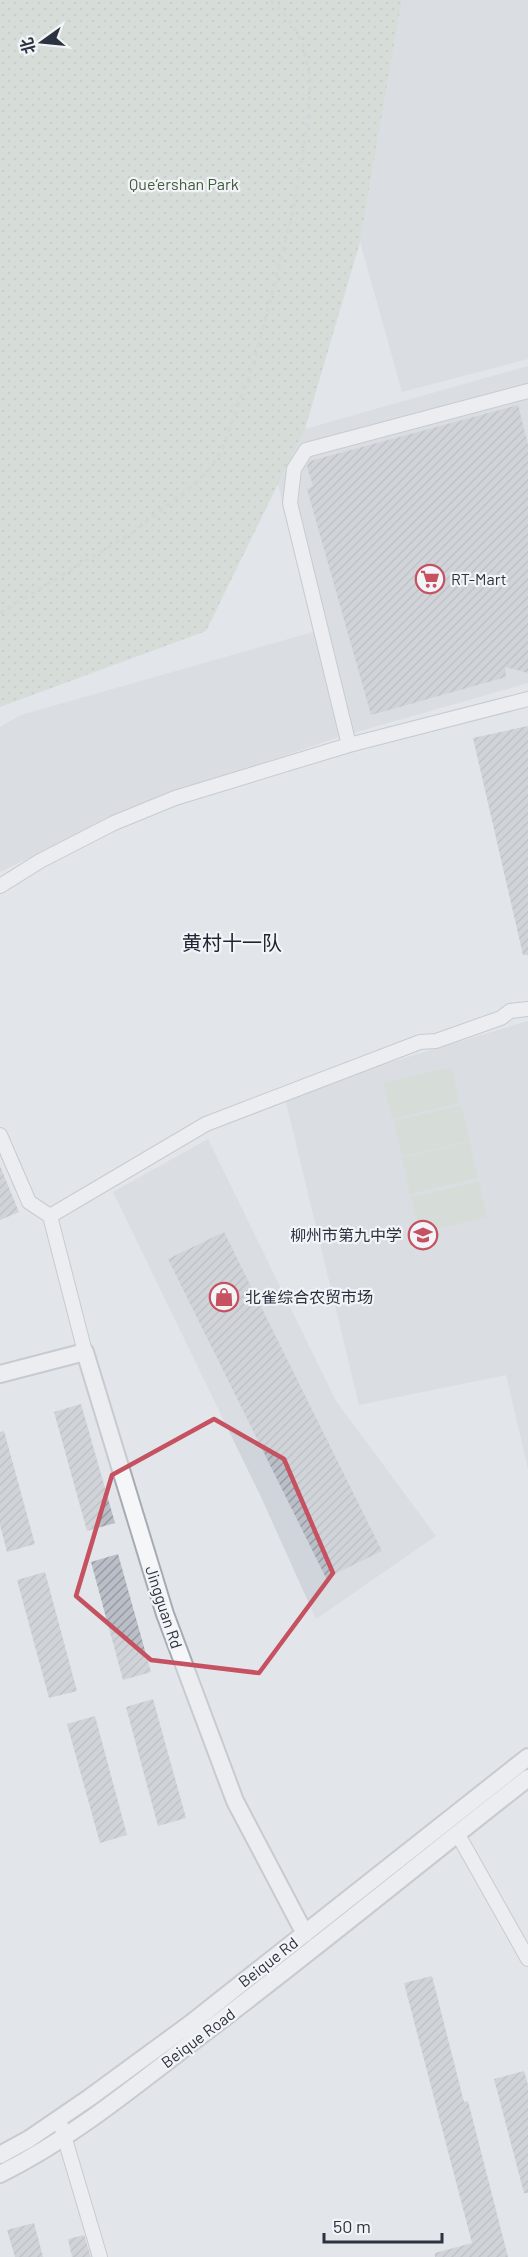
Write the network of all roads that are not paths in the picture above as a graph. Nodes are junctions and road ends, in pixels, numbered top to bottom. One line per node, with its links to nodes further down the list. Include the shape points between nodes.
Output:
1 (528, 391): 3 (street, via 306,450 294,469 290,503)
2 (528, 699): 3 (street)
3 (349, 745): 4 (street, via 174,798 114,823)
4 (0, 886)
5 (528, 1009): 7 (street, via 510,1011 501,1018 436,1041 420,1042 206,1124)
6 (0, 1135): 7 (street, via 29,1202)
7 (50, 1216): 8 (street)
8 (85, 1352): 9 (street); 13 (street, Jingguan Rd, via 165,1614 231,1791)
9 (0, 1374)
10 (528, 1757): 13 (street, Beique Rd)
11 (528, 1778): 12 (street, Beique Road)
12 (457, 1833): 14 (street); 16 (street, Beique Road, via 308,1955)
13 (305, 1934): 15 (street, Beique Rd, via 190,2024)
14 (528, 1959)
15 (58, 2119): 16 (street); 17 (street, Beique Rd)
16 (64, 2138): 18 (street, Beique Road); 19 (street)
17 (0, 2155)
18 (0, 2174)
19 (100, 2257)

